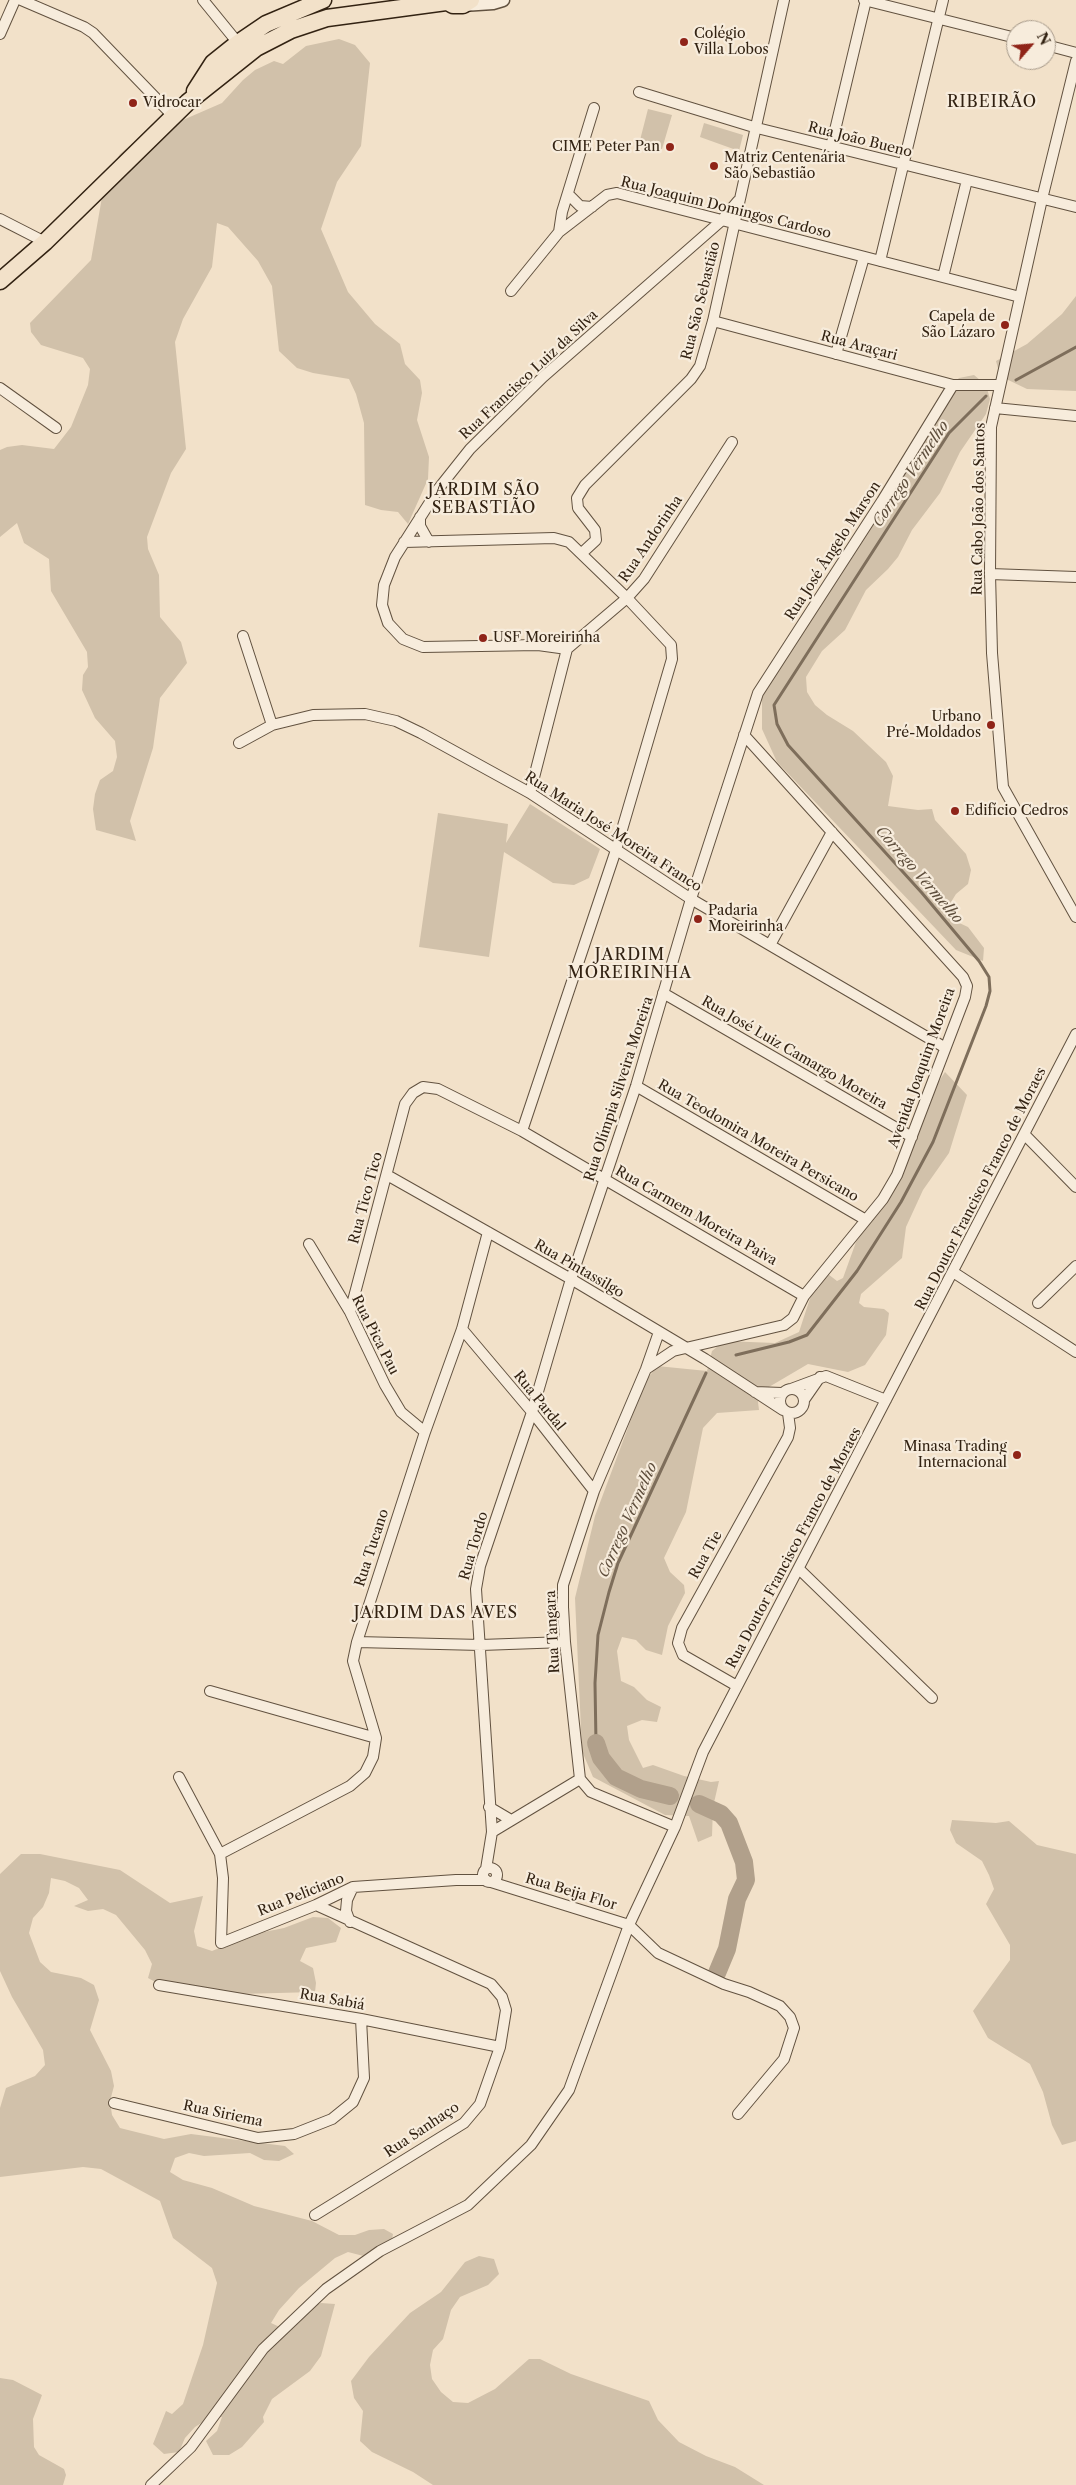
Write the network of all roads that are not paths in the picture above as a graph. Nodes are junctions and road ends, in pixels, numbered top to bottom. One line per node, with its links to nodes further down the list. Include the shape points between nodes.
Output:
1 (15, 0): 12 (street)
2 (21, 0): 21 (street, via 93,33)
3 (203, 0): 14 (street)
4 (323, 0): 14 (main road, via 266,24)
5 (503, 0): 10 (street)
6 (784, 0): 22 (street, Rua São Sebastião)
7 (865, 0): 11 (street); 23 (street)
8 (942, 0): 11 (street)
9 (445, 1): 10 (main road, via 453,5); 19 (main road, via 327,18 292,30 256,48)
10 (467, 2)
11 (938, 18): 13 (street); 24 (street)
12 (0, 34)
13 (1006, 35)
14 (238, 43): 19 (main road, via 214,63)
15 (1056, 47): 16 (street)
16 (1076, 52)
17 (1076, 61): 27 (street, Rua Cabo João dos Santos)
18 (638, 92): 22 (street, Rua João Bueno)
19 (188, 102): 21 (main road)
20 (594, 108): 26 (street)
21 (173, 116): 35 (main road)
22 (757, 128): 23 (street, Rua João Bueno); 28 (street, Rua São Sebastião)
23 (832, 147): 24 (street, Rua João Bueno)
24 (903, 164): 25 (street, Rua João Bueno); 37 (street)
25 (967, 180): 27 (street, Rua João Bueno); 38 (street)
26 (568, 194): 30 (street, via 580,206); 34 (street)
27 (1042, 199): 29 (street, Rua João Bueno); 41 (street, Rua Cabo João dos Santos)
28 (738, 201): 32 (street, Rua Francisco Luiz da Silva); 33 (street, Rua São Sebastião)
29 (1076, 207)
30 (592, 208): 32 (street, Rua Joaquim Domingos Cardoso, via 607,195 617,193); 34 (street, Rua Joaquim Domingos Cardoso)
31 (0, 219): 35 (street)
32 (720, 220): 33 (street, Rua Joaquim Domingos Cardoso); 51 (street, Rua Francisco Luiz da Silva, via 543,377 483,436 439,488)
33 (735, 223): 36 (street, Rua Joaquim Domingos Cardoso); 42 (street, Rua São Sebastião)
34 (559, 232): 40 (street)
35 (45, 242): 39 (main road)
36 (864, 256): 37 (street, Rua Joaquim Domingos Cardoso); 43 (street)
37 (880, 261): 38 (street, Rua Joaquim Domingos Cardoso)
38 (942, 277): 41 (street, Rua Joaquim Domingos Cardoso)
39 (0, 281)
40 (511, 291)
41 (1020, 297): 45 (street, Rua Cabo João dos Santos)
42 (713, 321): 43 (street, Rua Araçari); 54 (street, Rua São Sebastião, via 700,366 691,379 585,485 577,498 578,508 595,530 596,540)
43 (836, 354): 44 (street, Rua Araçari)
44 (954, 385): 45 (street, Rua Araçari); 61 (street, Rua José Ângelo Marson, via 758,693)
45 (1000, 385): 47 (street, Rua Cabo João dos Santos)
46 (0, 388): 49 (street)
47 (995, 408): 48 (street); 55 (street, Rua Cabo João dos Santos, via 991,427)
48 (1076, 416)
49 (56, 428)
50 (732, 442): 57 (street, Rua Andorinha, via 644,579)
51 (420, 518): 52 (street, Rua Francisco Luiz da Silva); 53 (street, via 420,526)
52 (404, 542): 53 (street); 59 (street, Rua Francisco Luiz da Silva, via 384,585 382,605 388,624 404,640 423,647 538,645)
53 (429, 542): 54 (street, via 554,538 569,542)
54 (582, 553): 57 (street)
55 (990, 574): 56 (street); 67 (street, Rua Cabo João dos Santos, via 992,653 1003,787)
56 (1076, 577)
57 (628, 598): 59 (street, Rua Andorinha); 65 (street, via 671,645 672,659)
58 (243, 636): 60 (street)
59 (567, 649): 63 (street)
60 (272, 725): 62 (street, Rua Maria José Moreira Franco); 63 (street, Rua Maria José Moreira Franco, via 313,715 364,714 396,721)
61 (744, 734): 64 (street, Avenida Joaquim Moreira); 66 (street, Rua Olímpia Silveira Moreira)
62 (238, 743)
63 (530, 793): 65 (street, Rua Maria José Moreira Franco)
64 (832, 832): 68 (street); 71 (street, Avenida Joaquim Moreira, via 963,977 967,986 965,997)
65 (616, 850): 66 (street, Rua Maria José Moreira Franco); 74 (street)
66 (690, 899): 68 (street, Rua Maria José Moreira Franco); 69 (street, Rua Olímpia Silveira Moreira)
67 (1076, 917)
68 (770, 945): 71 (street, Rua Maria José Moreira Franco)
69 (663, 993): 72 (street, Rua Olímpia Silveira Moreira); 76 (street, Rua José Luiz Camargo Moreira)
70 (1076, 1034): 75 (street, Rua Doutor Francisco Franco de Moraes)
71 (944, 1047): 76 (street, Avenida Joaquim Moreira)
72 (636, 1086): 78 (street, Rua Olímpia Silveira Moreira); 80 (street, Rua Teodomira Moreira Persicano)
73 (413, 1093): 74 (street, Rua Carmem Moreira Paiva, via 423,1086 438,1089); 77 (street, Rua Tico Tico, via 405,1104)
74 (522, 1131): 78 (street, Rua Carmem Moreira Paiva)
75 (1025, 1135): 79 (street); 84 (street, Rua Doutor Francisco Franco de Moraes)
76 (912, 1137): 80 (street, Avenida Joaquim Moreira, via 897,1175)
77 (387, 1175): 81 (street, Rua Pintassilgo); 88 (street, Rua Tico Tico)
78 (605, 1179): 85 (street, Rua Olímpia Silveira Moreira); 86 (street, Rua Carmem Moreira Paiva)
79 (1076, 1187)
80 (866, 1220): 86 (street, Avenida Joaquim Moreira)
81 (488, 1232): 85 (street, Rua Pintassilgo); 89 (street, Rua Tucano)
82 (309, 1244): 88 (street, Rua Pica Pau)
83 (1076, 1266): 87 (street)
84 (954, 1272): 93 (street); 100 (street, Rua Doutor Francisco Franco de Moraes)
85 (571, 1279): 90 (street, Rua Pintassilgo); 102 (street, Rua Tordo)
86 (804, 1296): 91 (street, Avenida Joaquim Moreira, via 793,1318 784,1325)
87 (1038, 1303)
88 (350, 1312): 103 (street, Rua Pica Pau, via 401,1412)
89 (462, 1329): 102 (street, Rua Pardal); 103 (street, Rua Tucano)
90 (659, 1332): 92 (street, Rua Pintassilgo); 95 (street, Rua Tangara)
91 (715, 1340): 92 (street, Avenida Joaquim Moreira); 94 (street)
92 (685, 1348): 94 (street, Rua Pintassilgo); 95 (street, Avenida Joaquim Moreira, via 664,1356)
93 (1076, 1352)
94 (705, 1359): 98 (street, Rua Pintassilgo)
95 (646, 1370): 104 (street, Rua Tangara)
96 (820, 1377): 97 (street); 99 (street); 100 (street, via 833,1378)
97 (786, 1391): 98 (street); 99 (street, via 800,1392); 101 (street, via 779,1402)
98 (754, 1392): 101 (street, Rua Pintassilgo)
99 (804, 1400): 101 (street, via 797,1412)
100 (886, 1400): 105 (street, Rua Doutor Francisco Franco de Moraes)
101 (785, 1411): 109 (street, Rua Tie, via 790,1428 788,1437 682,1628 678,1643 683,1655)
102 (532, 1412): 104 (street, Rua Pardal); 108 (street, Rua Tordo, via 480,1566 476,1589)
103 (424, 1432): 106 (street, Rua Tucano)
104 (594, 1491): 107 (street, Rua Tangara, via 563,1585)
105 (798, 1569): 109 (street, Rua Doutor Francisco Franco de Moraes); 111 (street)
106 (357, 1642): 108 (street); 112 (street, Rua Tucano, via 354,1661)
107 (565, 1642): 108 (street); 114 (street, Rua Tangara)
108 (481, 1645): 115 (street, Rua Tordo)
109 (737, 1686): 118 (street, Rua Doutor Francisco Franco de Moraes, via 703,1752)
110 (210, 1691): 112 (street)
111 (932, 1698)
112 (376, 1738): 121 (street, Rua Tucano, via 373,1757 365,1773 350,1786)
113 (179, 1777): 121 (street)
114 (580, 1779): 116 (street); 118 (street, via 591,1792)
115 (489, 1807): 117 (street); 119 (street, Rua Tordo)
116 (526, 1813): 117 (street); 120 (street)
117 (511, 1820): 119 (street)
118 (675, 1827): 126 (street, Rua Doutor Francisco Franco de Moraes)
119 (492, 1832): 120 (street)
120 (491, 1847): 122 (street)
121 (220, 1854): 124 (street, Rua Peliciano, via 223,1878 221,1943)
122 (490, 1875): 123 (street, Rua Peliciano); 126 (street, Rua Beija Flor, via 505,1886)
123 (353, 1887): 124 (street, Rua Peliciano); 125 (street, via 346,1911)
124 (316, 1905): 125 (street, Rua Sanhaço)
125 (350, 1922): 129 (street, Rua Sanhaço, via 492,1984 502,1997 506,2010)
126 (629, 1924): 131 (street, via 658,1953 780,2006 790,2017 794,2028 784,2059); 133 (street, Rua Doutor Francisco Franco de Moraes, via 569,2090 531,2145 468,2205 380,2251 326,2289 263,2349 191,2447)
127 (159, 1984): 128 (street, Rua Sabiá)
128 (362, 2019): 129 (street, Rua Sabiá); 130 (street, Rua Siriema, via 364,2078 354,2102 332,2119 294,2134 258,2138)
129 (500, 2047): 132 (street, Rua Sanhaço, via 480,2104 464,2123)
130 (114, 2104)
131 (738, 2114)
132 (315, 2215)
133 (151, 2485)

